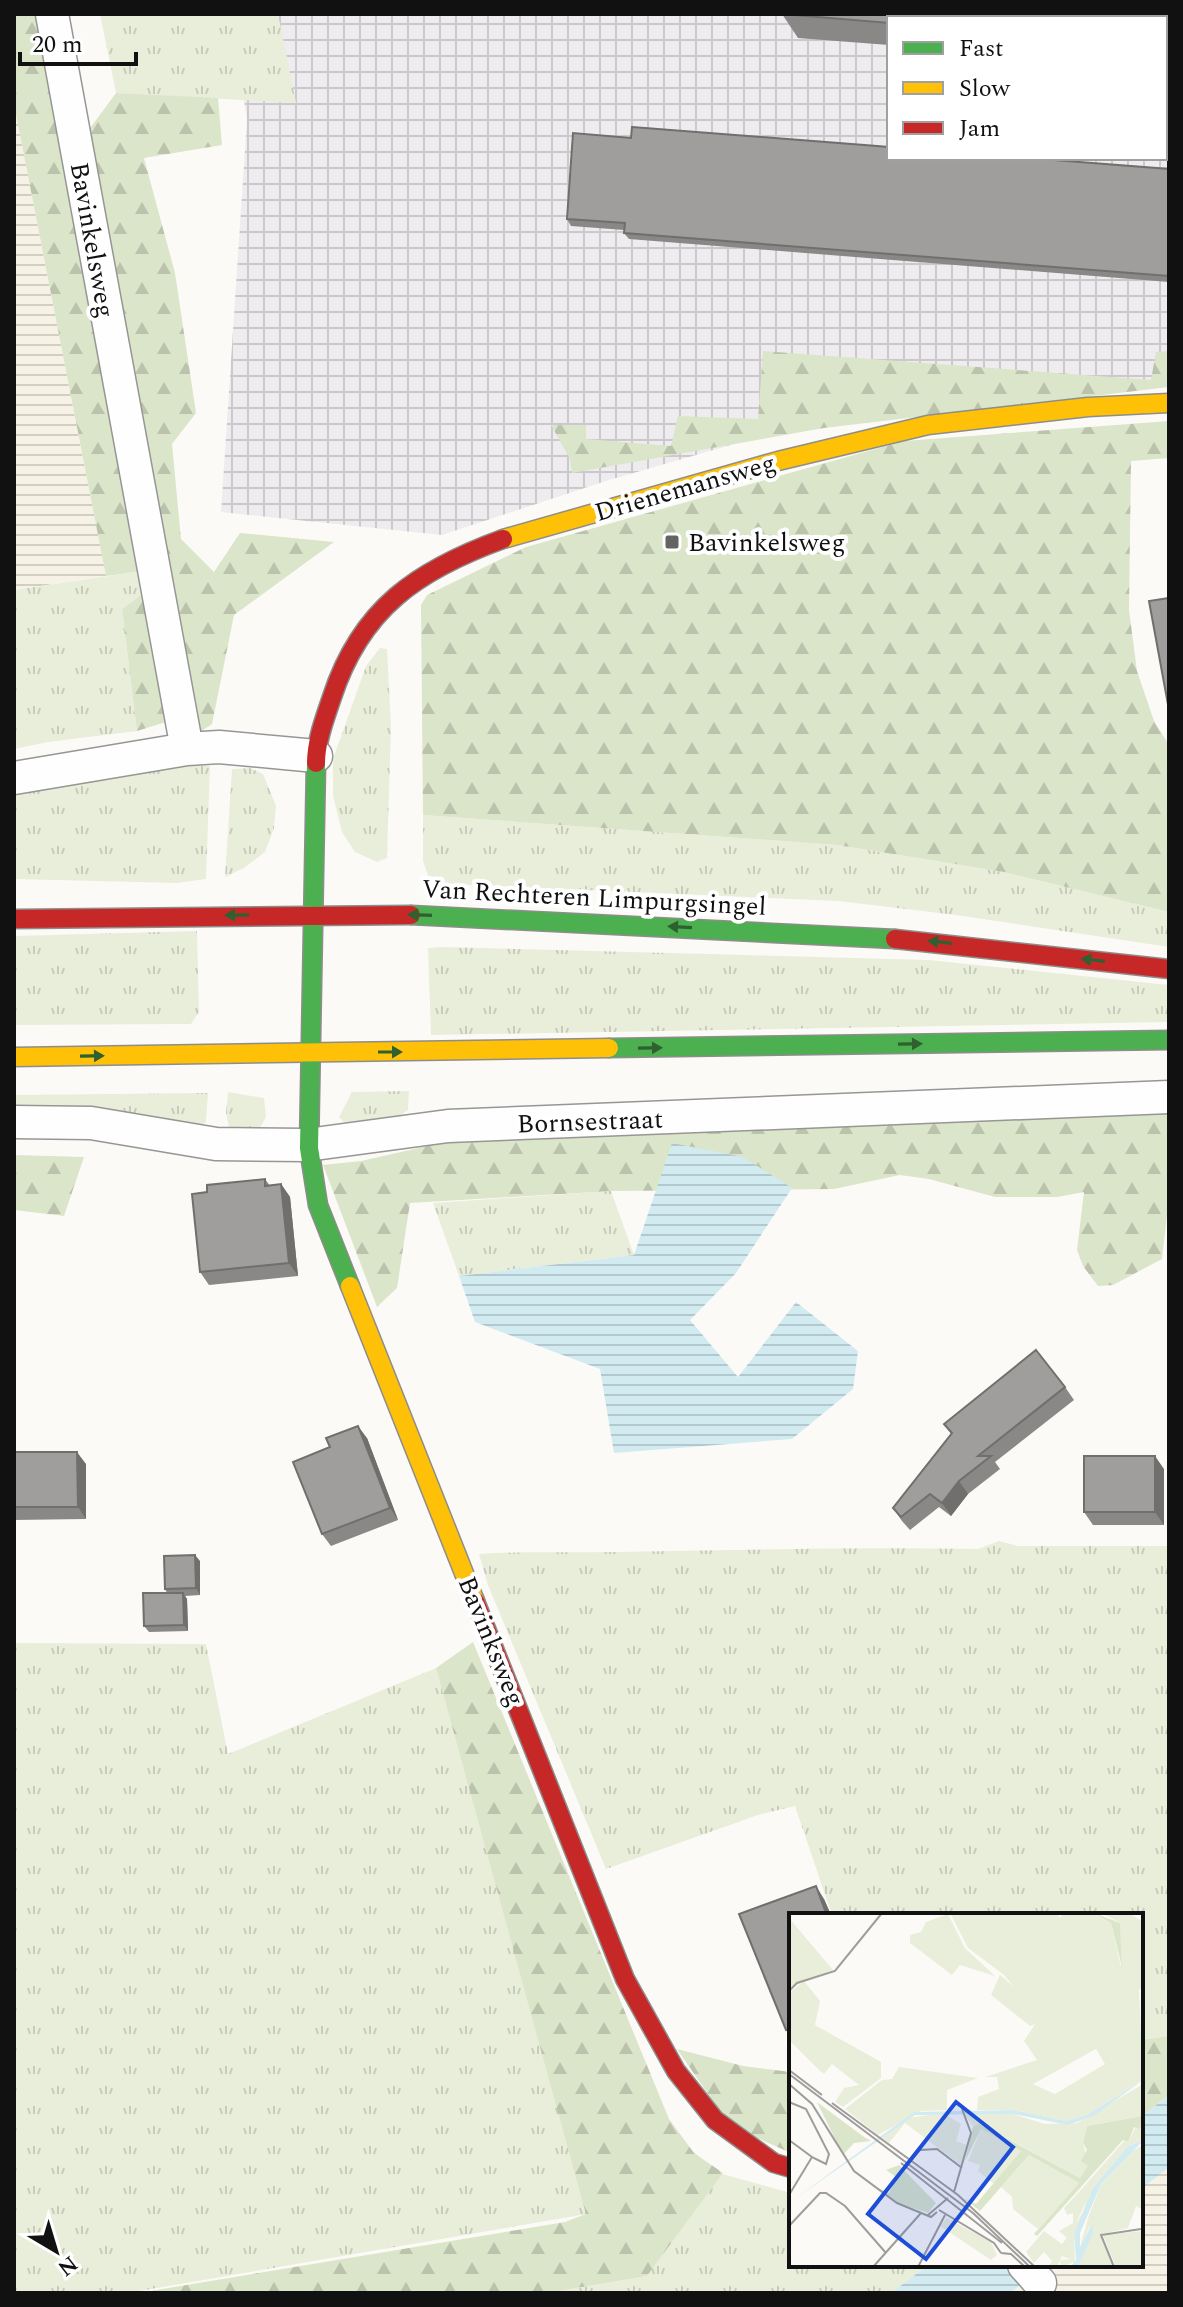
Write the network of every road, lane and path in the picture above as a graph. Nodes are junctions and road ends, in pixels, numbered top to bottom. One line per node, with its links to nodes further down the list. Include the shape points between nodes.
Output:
1 (52, 14): 3 (street, Bavinkelsweg)
2 (1169, 403): 4 (street, Drienemansweg, via 1116,403 930,424 782,459 527,532 442,564 397,594 368,626 345,663 326,710)
3 (187, 749): 4 (street); 5 (street)
4 (316, 756): 6 (street, Drienemansweg)
5 (14, 778)
6 (315, 914): 7 (street, Van Rechteren Limpurgsingel, one-way to 7); 8 (street, Van Rechteren Limpurgsingel, one-way to 6, via 924,940); 10 (street)
7 (14, 919)
8 (1169, 969)
9 (1169, 1040): 10 (street, one-way to 9)
10 (312, 1053): 11 (street, one-way to 10); 14 (street, Bavinksweg)
11 (14, 1057)
12 (1169, 1097): 14 (street, Bornsestraat, via 448,1126)
13 (14, 1122): 14 (street, Bornsestraat, via 91,1123 216,1144)
14 (307, 1145): 15 (street, Bavinksweg, via 318,1205 625,1979 676,2071 715,2120 774,2163)
15 (789, 2167)

